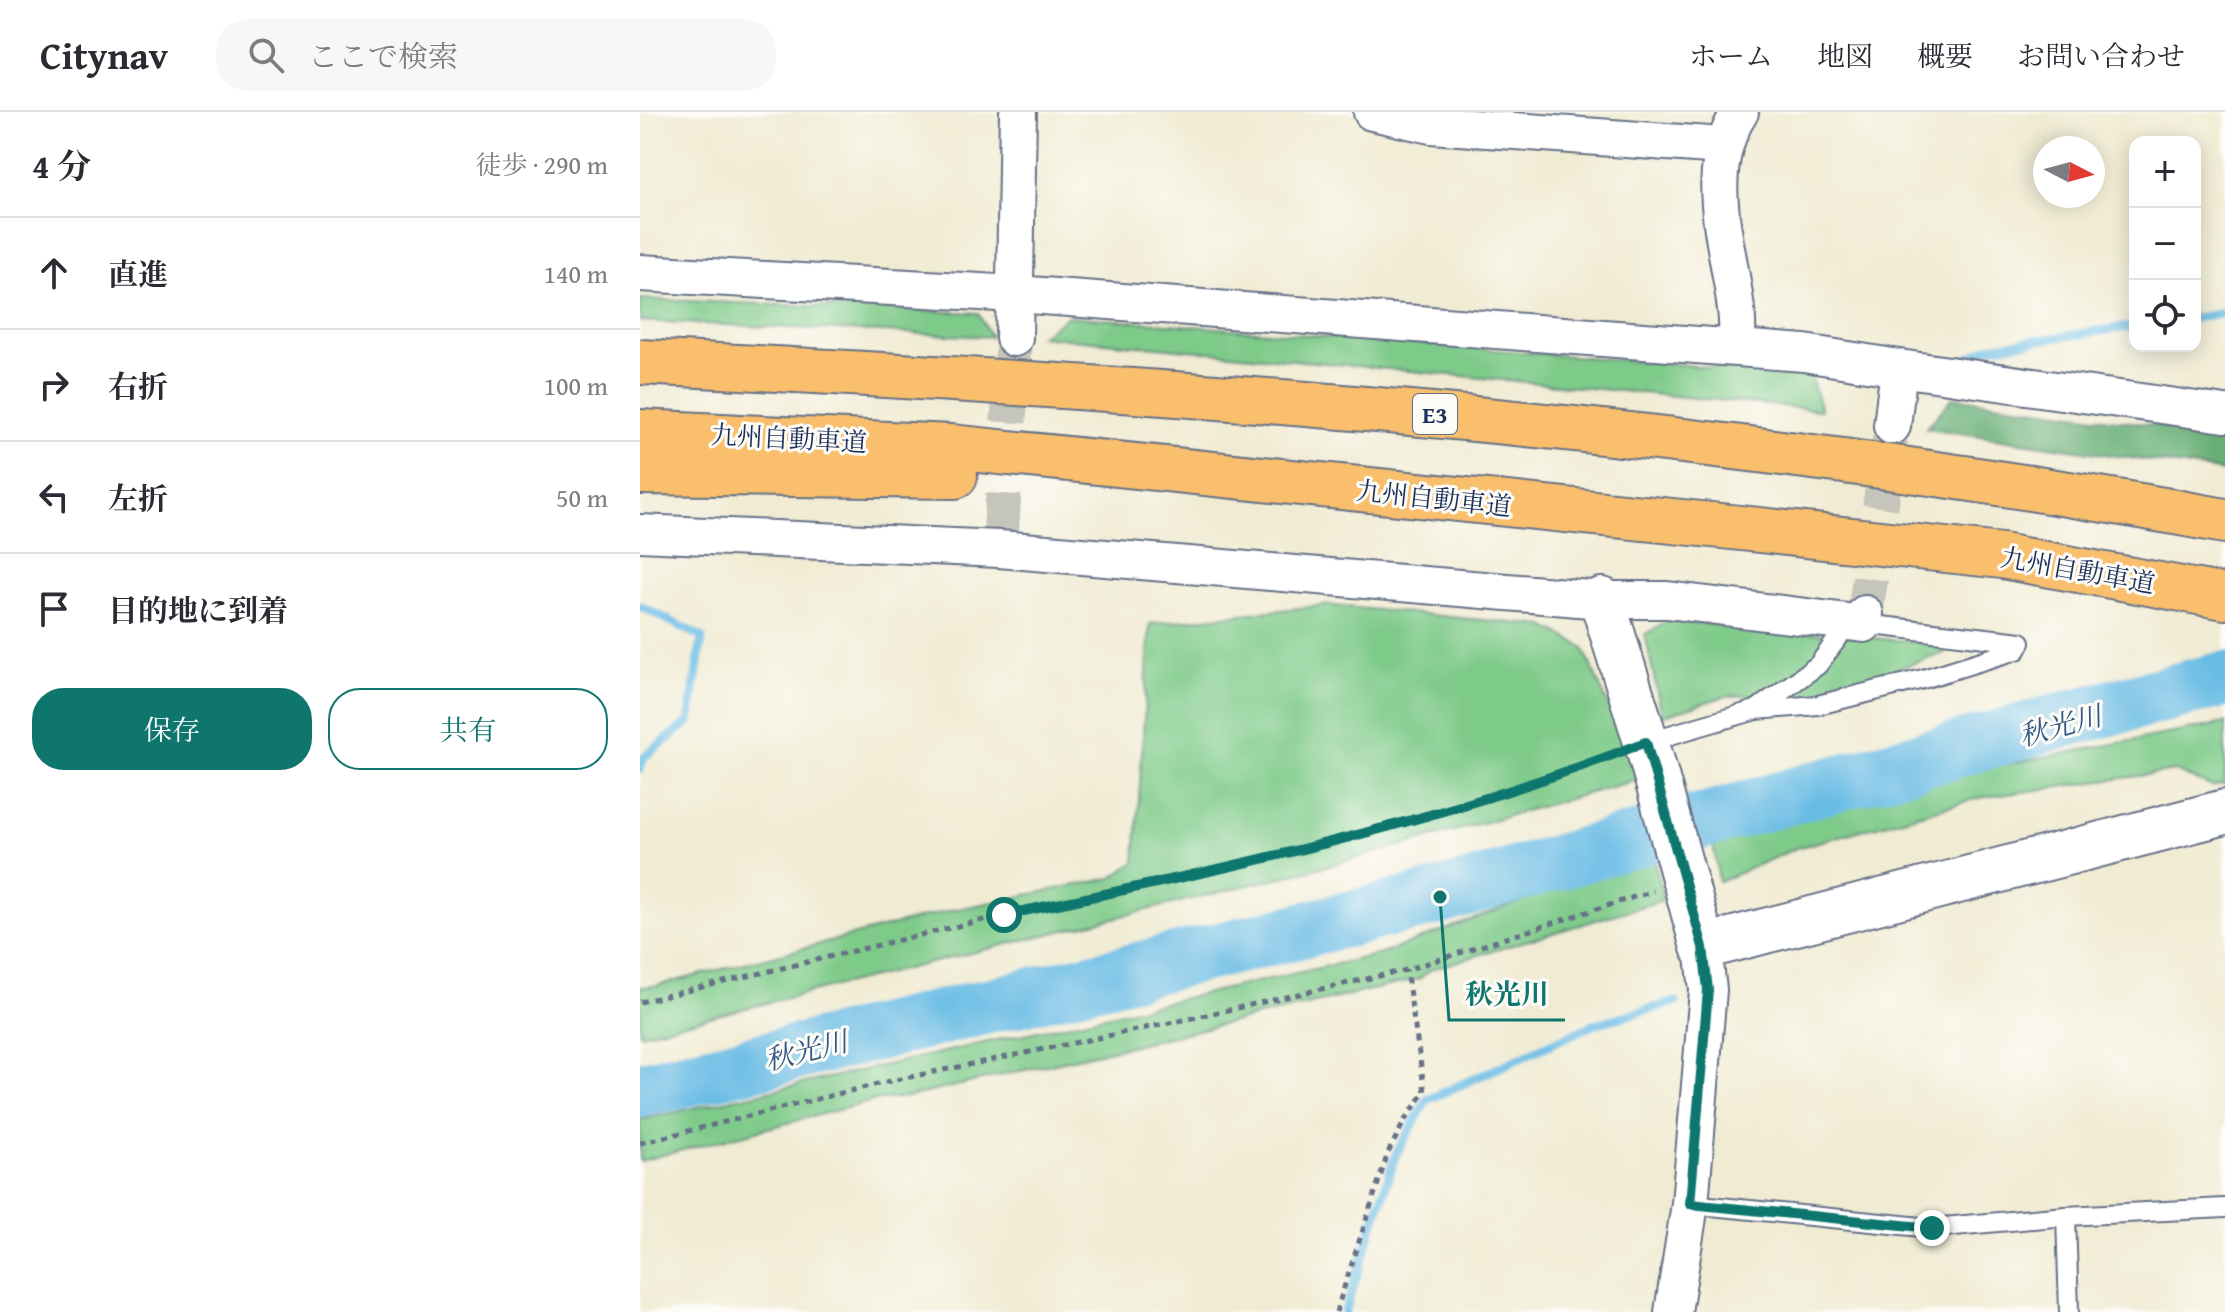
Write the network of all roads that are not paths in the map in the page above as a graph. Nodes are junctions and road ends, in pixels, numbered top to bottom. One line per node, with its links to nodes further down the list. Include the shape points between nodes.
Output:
1 (1018, 112): 6 (street)
2 (1372, 112): 4 (street, via 1431,125)
3 (1740, 112): 4 (street)
4 (1723, 146): 8 (street, via 1720,212 1737,311)
5 (640, 273): 6 (street)
6 (1016, 294): 7 (street); 8 (street)
7 (1014, 338)
8 (1737, 347): 10 (street)
9 (640, 362): 16 (highway, E3, via 1168,391 1455,415 2019,485)
10 (1899, 368): 11 (street); 12 (street)
11 (2225, 414)
12 (1892, 426)
13 (640, 432): 15 (highway, 九州自動車道, via 951,447)
14 (640, 472): 15 (highway)
15 (1278, 481): 18 (highway, 九州自動車道, via 2002,556)
16 (2225, 521)
17 (640, 533): 19 (street, via 1000,540)
18 (2225, 597)
19 (1602, 600): 20 (street, via 1667,600); 22 (street)
20 (1860, 620): 21 (lane, via 1818,665); 21 (lane, via 2021,642 2017,650 1923,679 1818,705)
21 (1756, 710): 22 (lane)
22 (1649, 751): 24 (street)
23 (2225, 812): 24 (street)
24 (1703, 947): 25 (street, via 1708,990)
25 (1690, 1204): 27 (lane, via 1932,1228); 28 (street)
26 (2225, 1208): 27 (lane)
27 (2066, 1216): 29 (lane)
28 (1673, 1312)
29 (2069, 1312)

